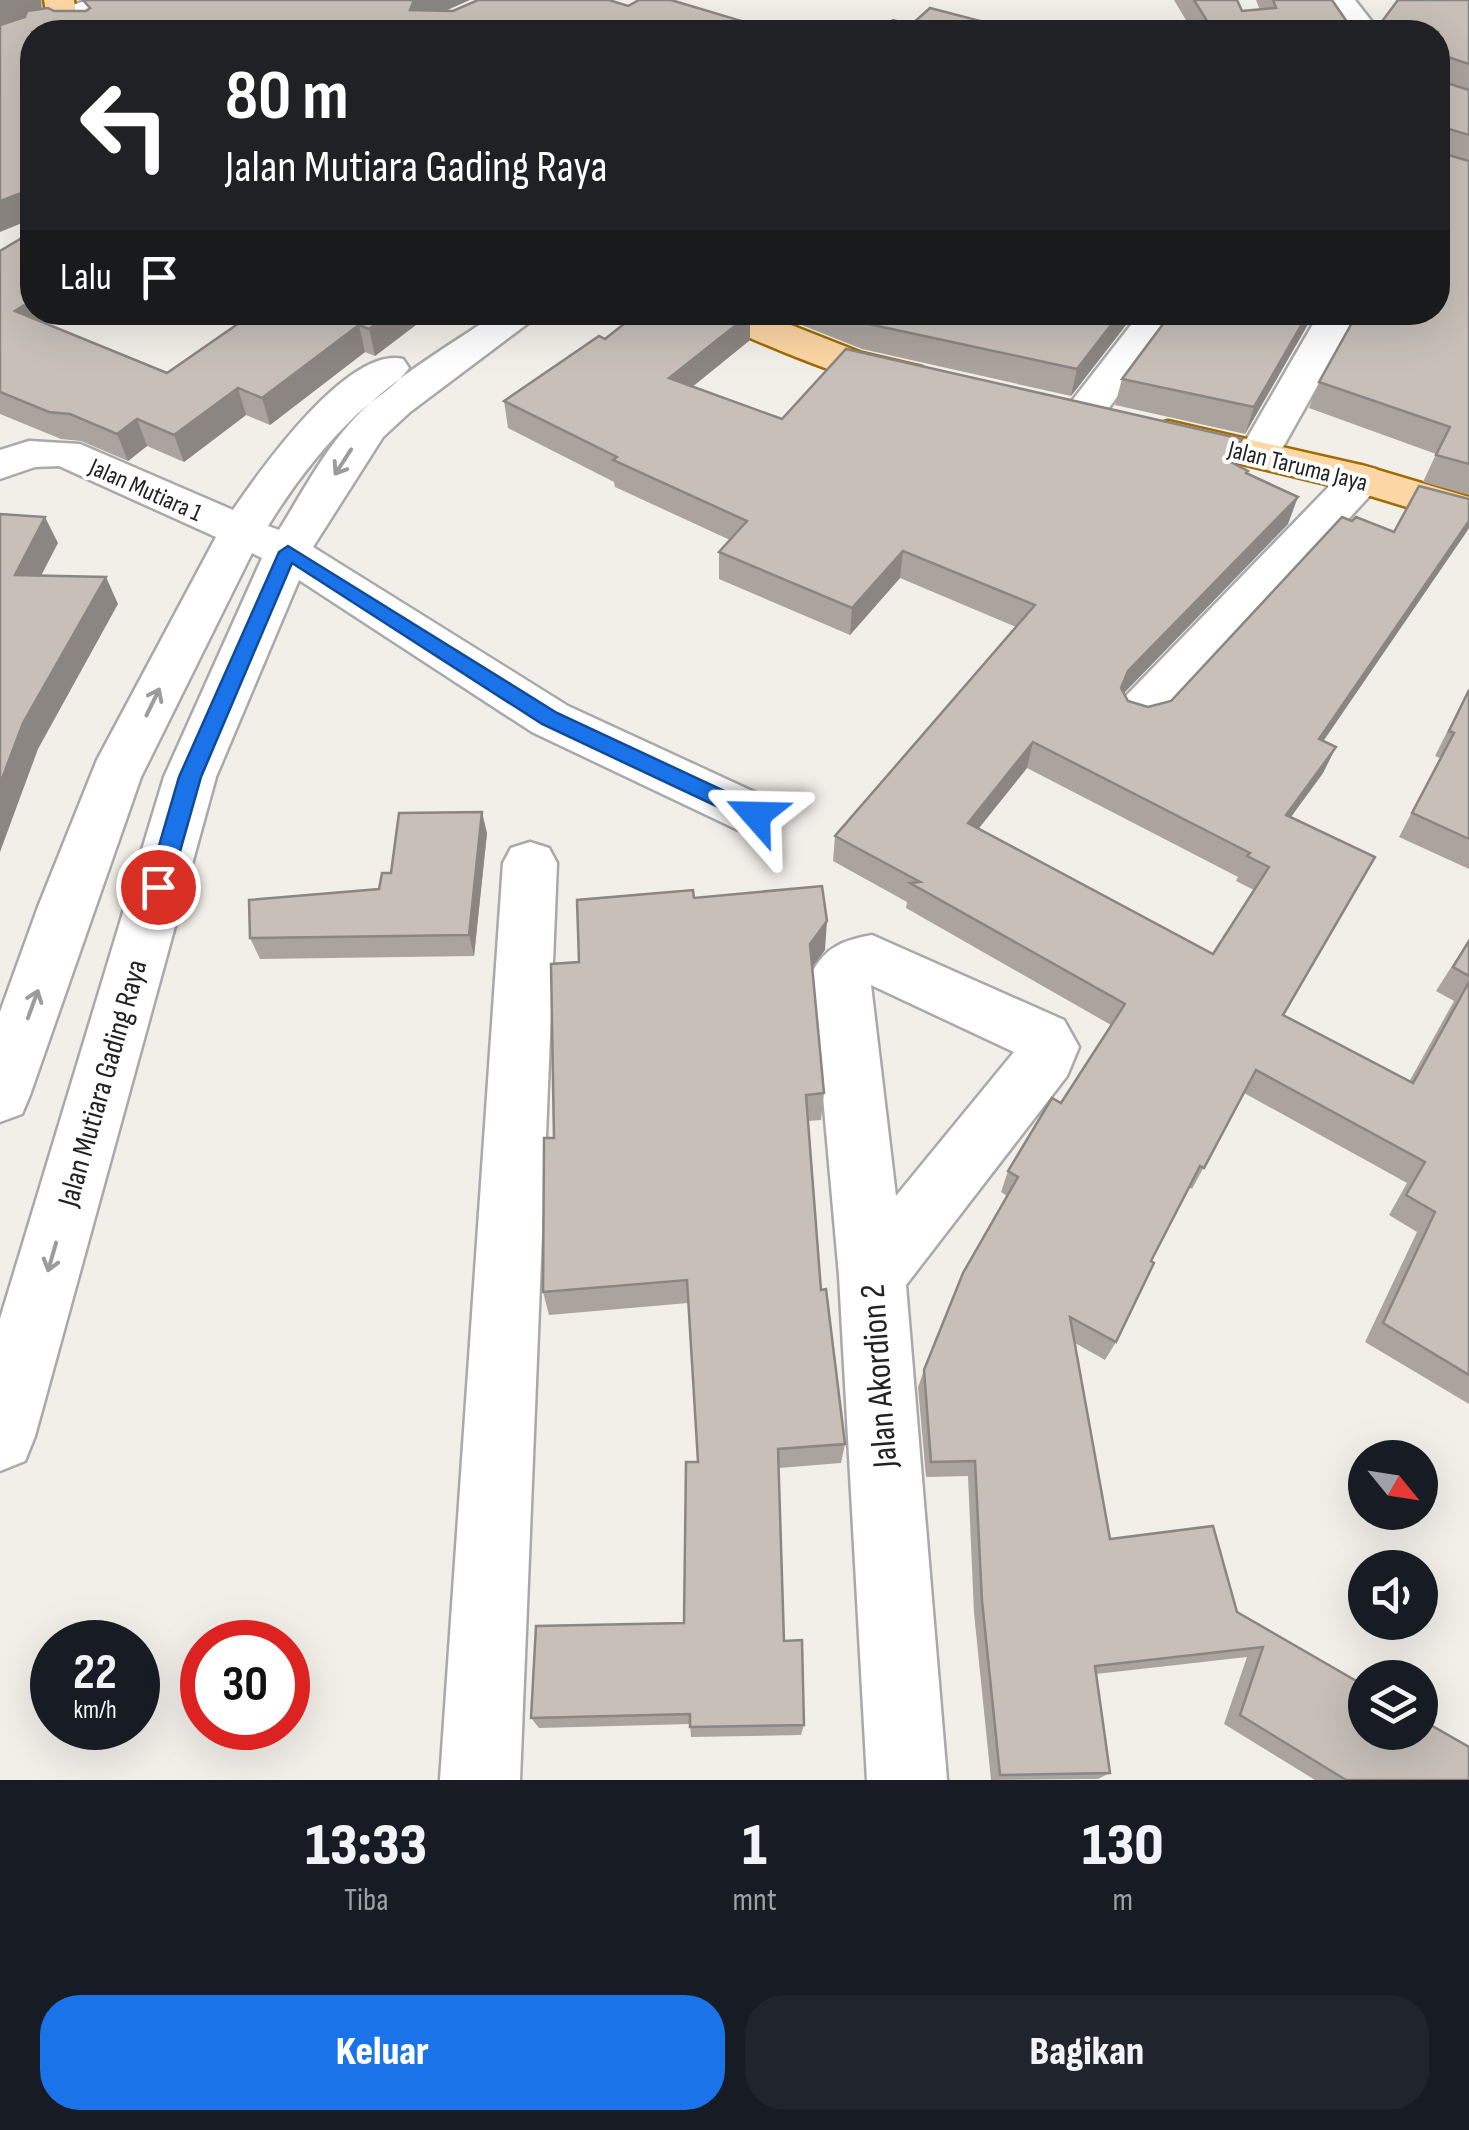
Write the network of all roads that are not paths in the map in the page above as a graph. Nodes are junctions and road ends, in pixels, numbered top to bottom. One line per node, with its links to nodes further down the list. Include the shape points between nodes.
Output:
1 (121, 0): 2 (street)
2 (65, 16)
3 (455, 325): 9 (street, Jalan Mutiara Gading Raya)
4 (501, 325): 9 (street, Jalan Mutiara Gading Raya)
5 (755, 325): 8 (main road, via 849,362)
6 (1152, 325): 10 (street)
7 (1333, 325): 11 (street)
8 (948, 384)
9 (376, 396): 15 (street, Jalan Mutiara Gading Raya, via 348,453)
10 (1094, 417): 11 (main road, Jalan Taruma Jaya)
11 (1259, 454): 13 (main road, Jalan Taruma Jaya)
12 (0, 466): 15 (street, Jalan Mutiara 1, via 29,454 65,453)
13 (1361, 479): 14 (main road, Jalan Taruma Jaya); 16 (street)
14 (1469, 512)
15 (265, 542): 17 (street, Jalan Mutiara 1, via 550,719); 19 (street, Jalan Mutiara Gading Raya, one-way to 15, via 110,791 198,608); 21 (street, Jalan Mutiara Gading Raya, one-way to 21, via 190,777)
16 (1141, 712)
17 (756, 815)
18 (530, 863): 22 (street)
19 (0, 1095)
20 (872, 1276): 20 (street, Jalan Akordion 2, via 842,973 872,958 1049,1046); 23 (street, Jalan Akordion 2)
21 (0, 1436)
22 (480, 1780)
23 (907, 1780)

